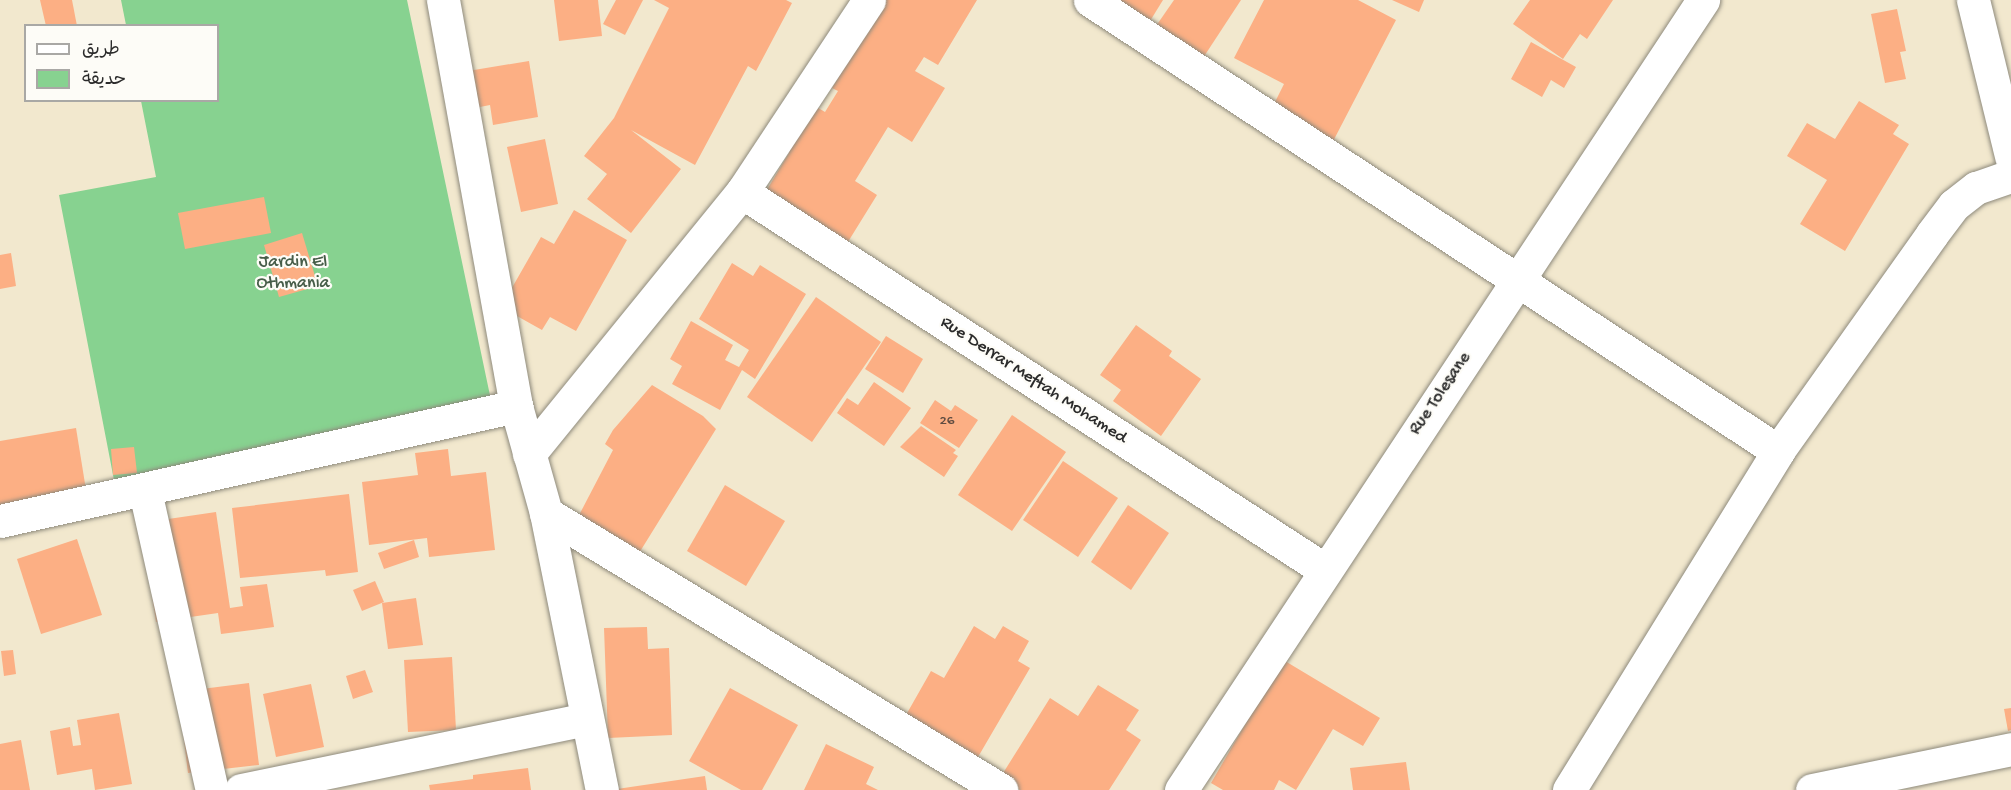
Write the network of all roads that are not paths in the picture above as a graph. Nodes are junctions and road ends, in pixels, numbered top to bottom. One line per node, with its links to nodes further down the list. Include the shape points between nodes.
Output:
1 (443, 0): 10 (street)
2 (869, 0): 8 (street)
3 (1090, 0): 9 (street)
4 (1703, 0): 9 (street, Rue Tolesane)
5 (1973, 0): 6 (street)
6 (2011, 156)
7 (2011, 176): 11 (street, via 1976,188 1954,205)
8 (742, 192): 12 (street); 16 (street, Rue Derrar Meftah Mohamed)
9 (1518, 279): 11 (street); 16 (street, Rue Tolesane)
10 (516, 406): 12 (street); 13 (street)
11 (1778, 451): 24 (street)
12 (529, 454): 14 (street)
13 (145, 491): 15 (street); 19 (street)
14 (546, 513): 17 (street); 22 (street)
15 (0, 521)
16 (1325, 570): 23 (street, Rue Tolesane)
17 (587, 719): 20 (street); 21 (street)
18 (2011, 749): 25 (street)
19 (212, 790)
20 (241, 790)
21 (602, 790)
22 (1001, 790)
23 (1181, 790)
24 (1569, 790)
25 (1812, 790)

